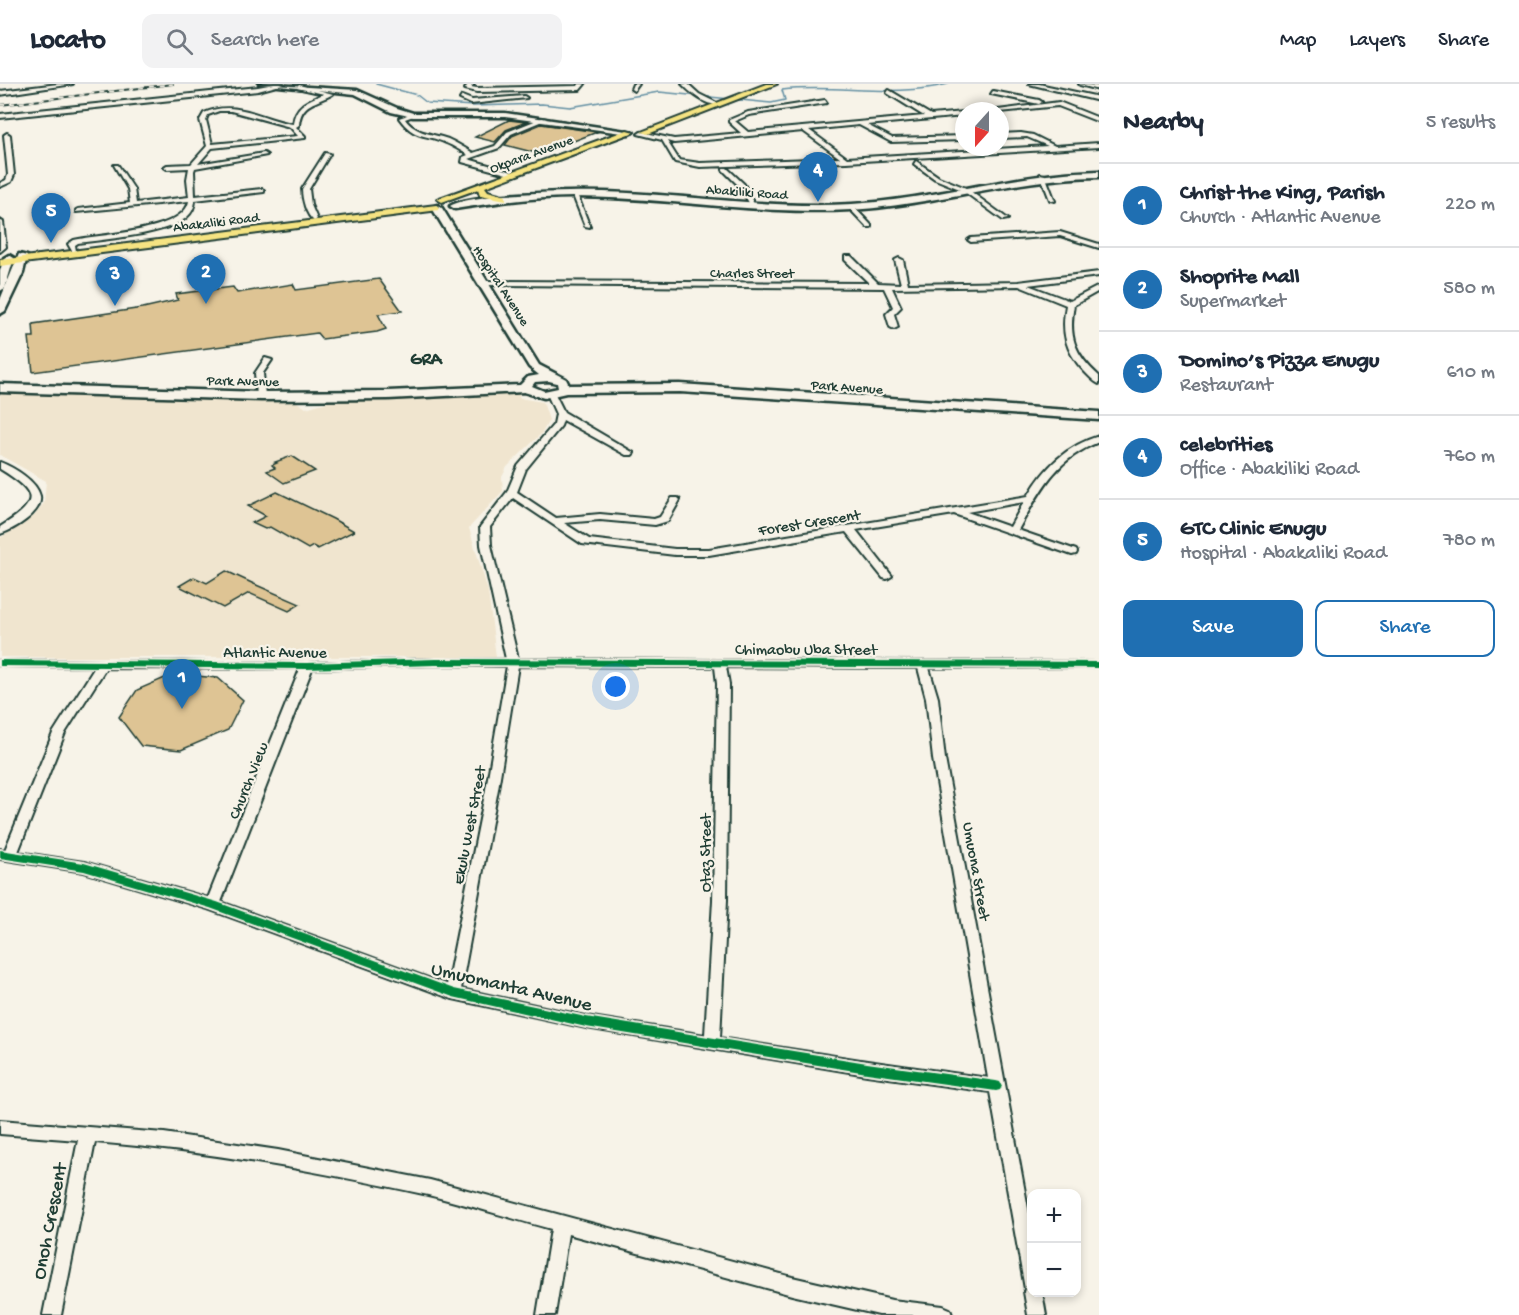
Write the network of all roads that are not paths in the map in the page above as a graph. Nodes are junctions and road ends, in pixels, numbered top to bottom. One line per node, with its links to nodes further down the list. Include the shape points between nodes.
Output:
1 (17, 84): 16 (street)
2 (70, 84): 11 (street)
3 (263, 84): 12 (main road)
4 (471, 84): 15 (street, via 467,88)
5 (582, 84): 15 (street, via 580,88)
6 (685, 84): 22 (street, via 699,97)
7 (762, 84): 22 (main road, Okpara Avenue)
8 (773, 84): 22 (main road, Okpara Avenue)
9 (1032, 84): 21 (street)
10 (1082, 84): 14 (street)
11 (59, 85): 16 (street)
12 (279, 85): 13 (main road); 28 (street)
13 (302, 85): 26 (main road, via 357,92); 33 (street, via 330,94 307,102); 35 (main road, via 365,91 423,114 509,114)
14 (1099, 88)
15 (491, 90): 20 (street, via 496,93 462,98 471,102)
16 (20, 91): 17 (street)
17 (0, 92)
18 (889, 92): 29 (street)
19 (993, 93): 24 (street)
20 (524, 98)
21 (1099, 99)
22 (721, 101): 35 (main road, Okpara Avenue)
23 (825, 102): 36 (street, via 748,114 730,121)
24 (1059, 105): 25 (street); 31 (street)
25 (1009, 110)
26 (413, 115): 30 (main road); 46 (street, via 402,118 409,128)
27 (955, 115): 29 (street)
28 (0, 116)
29 (930, 117): 32 (street)
30 (544, 119): 35 (main road); 46 (street, via 509,133 497,147)
31 (1099, 120)
32 (858, 122): 34 (street); 39 (street, via 891,140)
33 (292, 126): 42 (street, via 302,138); 42 (street, via 218,109 206,114 203,120)
34 (803, 128): 36 (street); 47 (street)
35 (636, 132): 40 (street); 52 (main road, Okpara Avenue)
36 (746, 134): 40 (street)
37 (1009, 135): 43 (street, via 1037,137)
38 (4, 138): 57 (street, via 11,175 9,181)
39 (955, 138)
40 (664, 141): 47 (street, via 677,161 700,165)
41 (1099, 145): 43 (street)
42 (210, 146): 50 (street)
43 (1052, 146): 47 (street)
44 (327, 154): 71 (street, via 321,169 303,189)
45 (264, 155): 50 (street)
46 (473, 155): 54 (street, via 463,159)
47 (846, 160)
48 (916, 163): 59 (street, via 937,178)
49 (116, 166): 66 (street, via 130,189)
50 (194, 166): 51 (street); 63 (street, via 189,174)
51 (166, 167)
52 (536, 168): 54 (main road, Okpara Avenue); 58 (main road, Okpara Avenue)
53 (725, 169): 67 (street, via 742,185)
54 (514, 174): 69 (main road, Okpara Avenue)
55 (1099, 174): 56 (main road, Abakiliki Road)
56 (1042, 175): 59 (main road, Abakiliki Road); 64 (street)
57 (0, 185)
58 (483, 189): 62 (main road, via 485,195); 65 (main road, Okpara Avenue)
59 (964, 189): 68 (main road, Abakiliki Road); 72 (street)
60 (262, 191): 63 (street)
61 (574, 194): 62 (main road, Abakiliki Road); 67 (main road, Abakiliki Road); 74 (street)
62 (501, 198): 65 (main road, Abakiliki Road)
63 (192, 199): 66 (street); 80 (street, via 189,213 176,222 76,241 71,244)
64 (1053, 200)
65 (454, 204): 69 (main road, Okpara Avenue)
66 (133, 205): 70 (street)
67 (753, 205): 68 (main road, Abakiliki Road)
68 (851, 207): 75 (street)
69 (438, 208): 71 (main road, Abakaliki Road); 76 (main road, Abakaliki Road); 86 (main road, Hospital Avenue)
70 (78, 211)
71 (314, 219): 76 (main road, Abakaliki Road)
72 (1005, 219)
73 (0, 222): 79 (street)
74 (588, 226)
75 (869, 226)
76 (275, 227): 80 (main road, Abakaliki Road); 81 (main road, Abakaliki Road)
77 (971, 240): 78 (street, via 1060,234)
78 (1099, 246)
79 (0, 249)
80 (74, 250): 81 (main road, Abakaliki Road)
81 (22, 258): 83 (main road, Abakaliki Road); 94 (main road)
82 (848, 258): 88 (street)
83 (4, 260): 91 (main road)
84 (899, 260): 90 (street)
85 (1099, 274): 87 (street, Charles Street)
86 (485, 283): 88 (street, Charles Street); 97 (main road, Hospital Avenue)
87 (1018, 284): 90 (street, Charles Street); 93 (street)
88 (876, 286): 89 (street, Charles Street)
89 (887, 286): 90 (street, Charles Street); 95 (street, via 897,307 890,315)
90 (905, 286)
91 (0, 288)
92 (1099, 288): 93 (street)
93 (1070, 304): 98 (street, via 1065,332 1069,344)
94 (0, 311)
95 (894, 327)
96 (268, 360): 102 (street, via 259,373)
97 (531, 379): 99 (main road, via 553,378); 101 (main road, via 534,393); 102 (main road, Park Avenue, via 485,389)
98 (1099, 381)
99 (564, 386): 101 (main road); 104 (main road, Park Avenue, via 680,388)
100 (4, 389): 102 (main road, Park Avenue)
101 (551, 394): 103 (street)
102 (261, 396)
103 (560, 414): 106 (street); 108 (street, via 554,431 521,468)
104 (1099, 416)
105 (1099, 439): 109 (street, via 1054,463)
106 (629, 453)
107 (0, 465): 114 (street, via 24,479 36,495 31,509)
108 (512, 494): 112 (street, Forest Crescent); 118 (street, via 485,527)
109 (1031, 498): 111 (street, Forest Crescent); 115 (street)
110 (675, 500): 112 (street, via 664,519 655,522 600,517)
111 (955, 511): 113 (street, Forest Crescent); 115 (street)
112 (556, 521): 113 (street, Forest Crescent, via 586,542 682,552)
113 (850, 530): 117 (street)
114 (0, 531)
115 (1012, 532): 116 (street)
116 (1072, 552)
117 (887, 576)
118 (513, 662): 121 (street, Chimaobu Uba Street); 124 (street, Atlantic Avenue); 127 (street, Ekulu West Street)
119 (0, 663): 122 (street, Atlantic Avenue)
120 (922, 663): 121 (street, Chimaobu Uba Street); 123 (street, Chimaobu Uba Street); 129 (street, Umuona Street, via 932,698 939,759)
121 (720, 664): 128 (street, Otaz Street, via 720,900)
122 (102, 665): 124 (street, Atlantic Avenue); 125 (street, via 59,733)
123 (1099, 665)
124 (308, 666): 126 (street, Church View)
125 (5, 854): 126 (street, Umuomanta Avenue, via 84,867)
126 (213, 905): 127 (street, Umuomanta Avenue)
127 (453, 993): 128 (street, Umuomanta Avenue, via 586,1022)
128 (712, 1043): 129 (street, Umuomanta Avenue)
129 (996, 1086): 133 (street, Umuona Street)
130 (0, 1127): 131 (street)
131 (88, 1135): 132 (street, via 173,1141 278,1157 430,1188); 136 (street, Onoh Crescent)
132 (561, 1224): 135 (street); 137 (street)
133 (1027, 1256)
134 (1034, 1297): 139 (street)
135 (892, 1312): 138 (street)
136 (52, 1315)
137 (546, 1315)
138 (943, 1315)
139 (1037, 1315)

